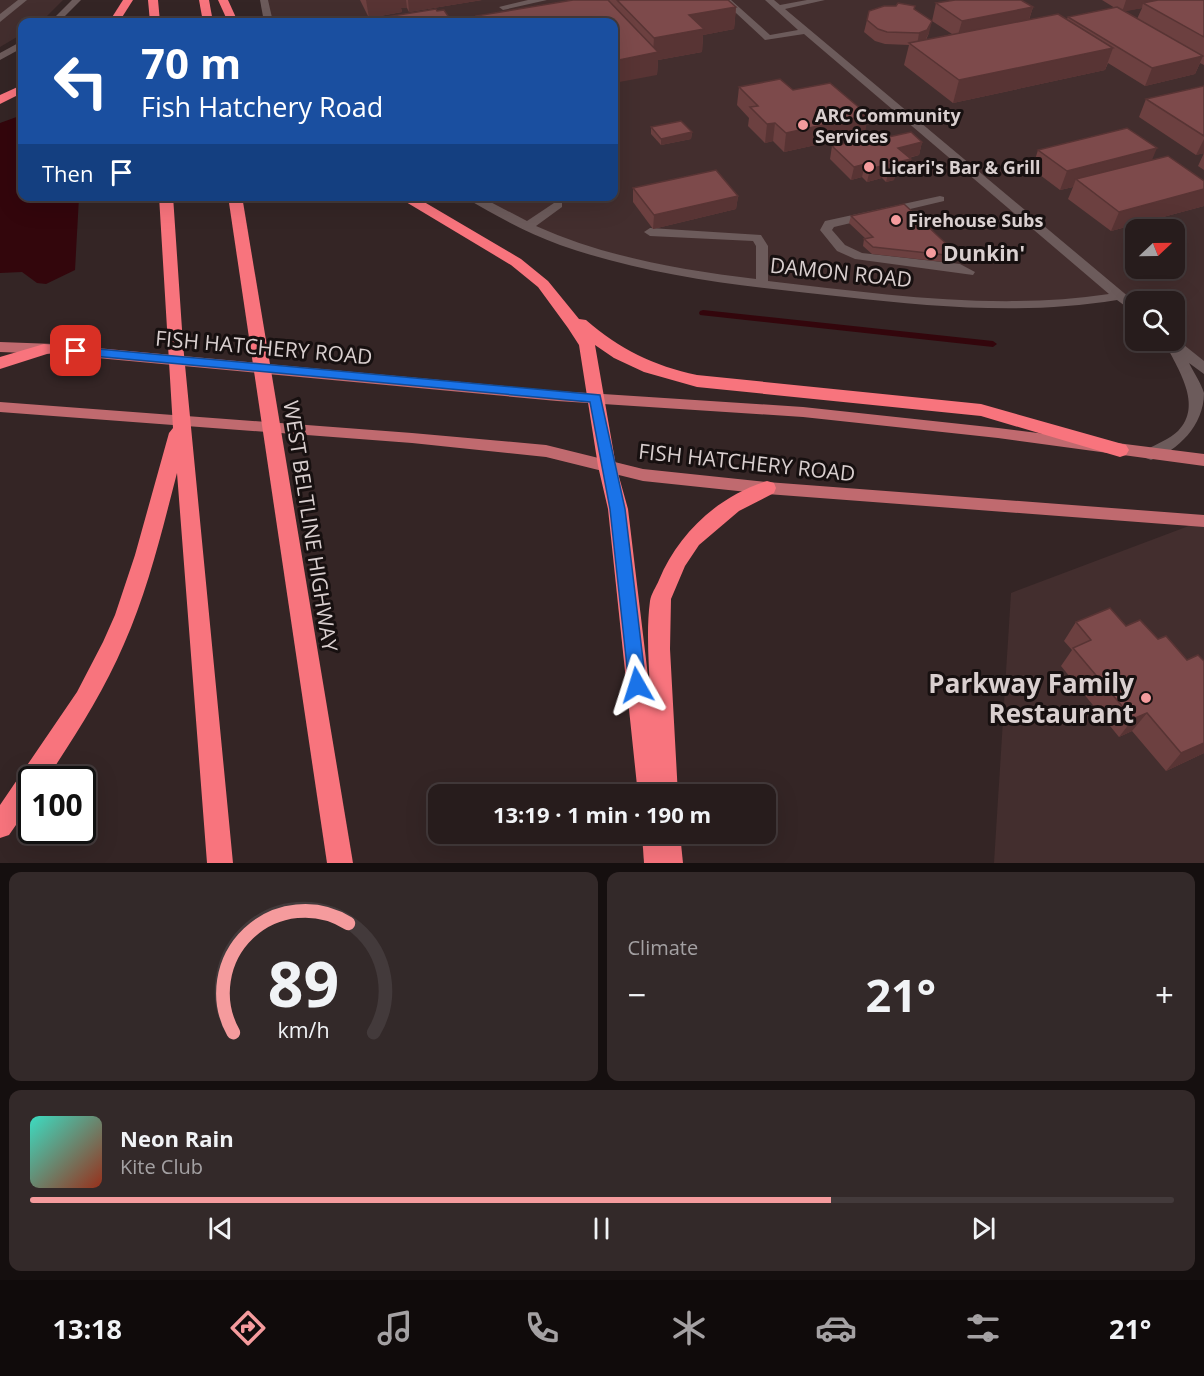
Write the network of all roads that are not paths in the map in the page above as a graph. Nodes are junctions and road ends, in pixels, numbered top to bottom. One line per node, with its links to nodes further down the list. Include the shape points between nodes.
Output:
1 (23, 0): 19 (street)
2 (77, 0): 13 (street)
3 (128, 0): 14 (highway)
4 (153, 0): 15 (highway)
5 (204, 0): 16 (highway)
6 (223, 0): 17 (highway)
7 (264, 0): 18 (street)
8 (543, 0): 12 (street)
9 (726, 0): 20 (street, via 768,38)
10 (821, 0): 11 (street)
11 (773, 4): 20 (street)
12 (503, 7)
13 (58, 18)
14 (117, 18)
15 (155, 18)
16 (207, 18)
17 (231, 18)
18 (268, 18)
19 (0, 19)
20 (806, 31): 35 (street)
21 (18, 46): 22 (street)
22 (0, 57)
23 (18, 91): 24 (highway)
24 (0, 100)
25 (940, 199): 33 (street, via 830,224 826,230 841,248 859,256)
26 (166, 201): 46 (highway)
27 (236, 201): 61 (highway, WEST BELTLINE HIGHWAY)
28 (412, 201): 37 (highway, via 516,262)
29 (480, 201): 31 (street, DAMON ROAD)
30 (558, 205): 31 (street)
31 (528, 226): 34 (street, DAMON ROAD, via 562,241 667,271)
32 (650, 232): 34 (street, via 757,238 762,246)
33 (969, 272)
34 (762, 283): 35 (street, DAMON ROAD, via 974,304 1075,303)
35 (1119, 296): 36 (street)
36 (1125, 301)
37 (561, 305): 44 (highway, via 587,345); 47 (highway, via 615,351 674,377 981,410)
38 (0, 347): 39 (main road, FISH HATCHERY ROAD)
39 (49, 349): 42 (highway); 44 (main road, FISH HATCHERY ROAD)
40 (1176, 351): 48 (street, via 1197,394 1198,415 1183,435)
41 (1184, 351): 43 (street)
42 (0, 363)
43 (1204, 369)
44 (596, 398): 47 (main road, FISH HATCHERY ROAD, via 803,412); 50 (highway)
45 (0, 406): 50 (main road, FISH HATCHERY ROAD, via 546,451)
46 (182, 422): 53 (highway, via 127,608 101,671); 60 (highway)
47 (1120, 450): 48 (main road, FISH HATCHERY ROAD)
48 (1150, 454): 49 (main road, FISH HATCHERY ROAD)
49 (1204, 460)
50 (608, 466): 51 (main road, FISH HATCHERY ROAD, via 643,475); 54 (highway, via 618,509)
51 (767, 488): 52 (main road, FISH HATCHERY ROAD); 55 (highway, via 732,506 692,538 676,563 662,599 659,649)
52 (1204, 521)
53 (42, 766)
54 (649, 784)
55 (665, 784)
56 (18, 801): 57 (highway)
57 (0, 826)
58 (655, 844): 62 (highway)
59 (669, 844): 63 (highway)
60 (220, 863)
61 (340, 863)
62 (657, 863)
63 (670, 863)

